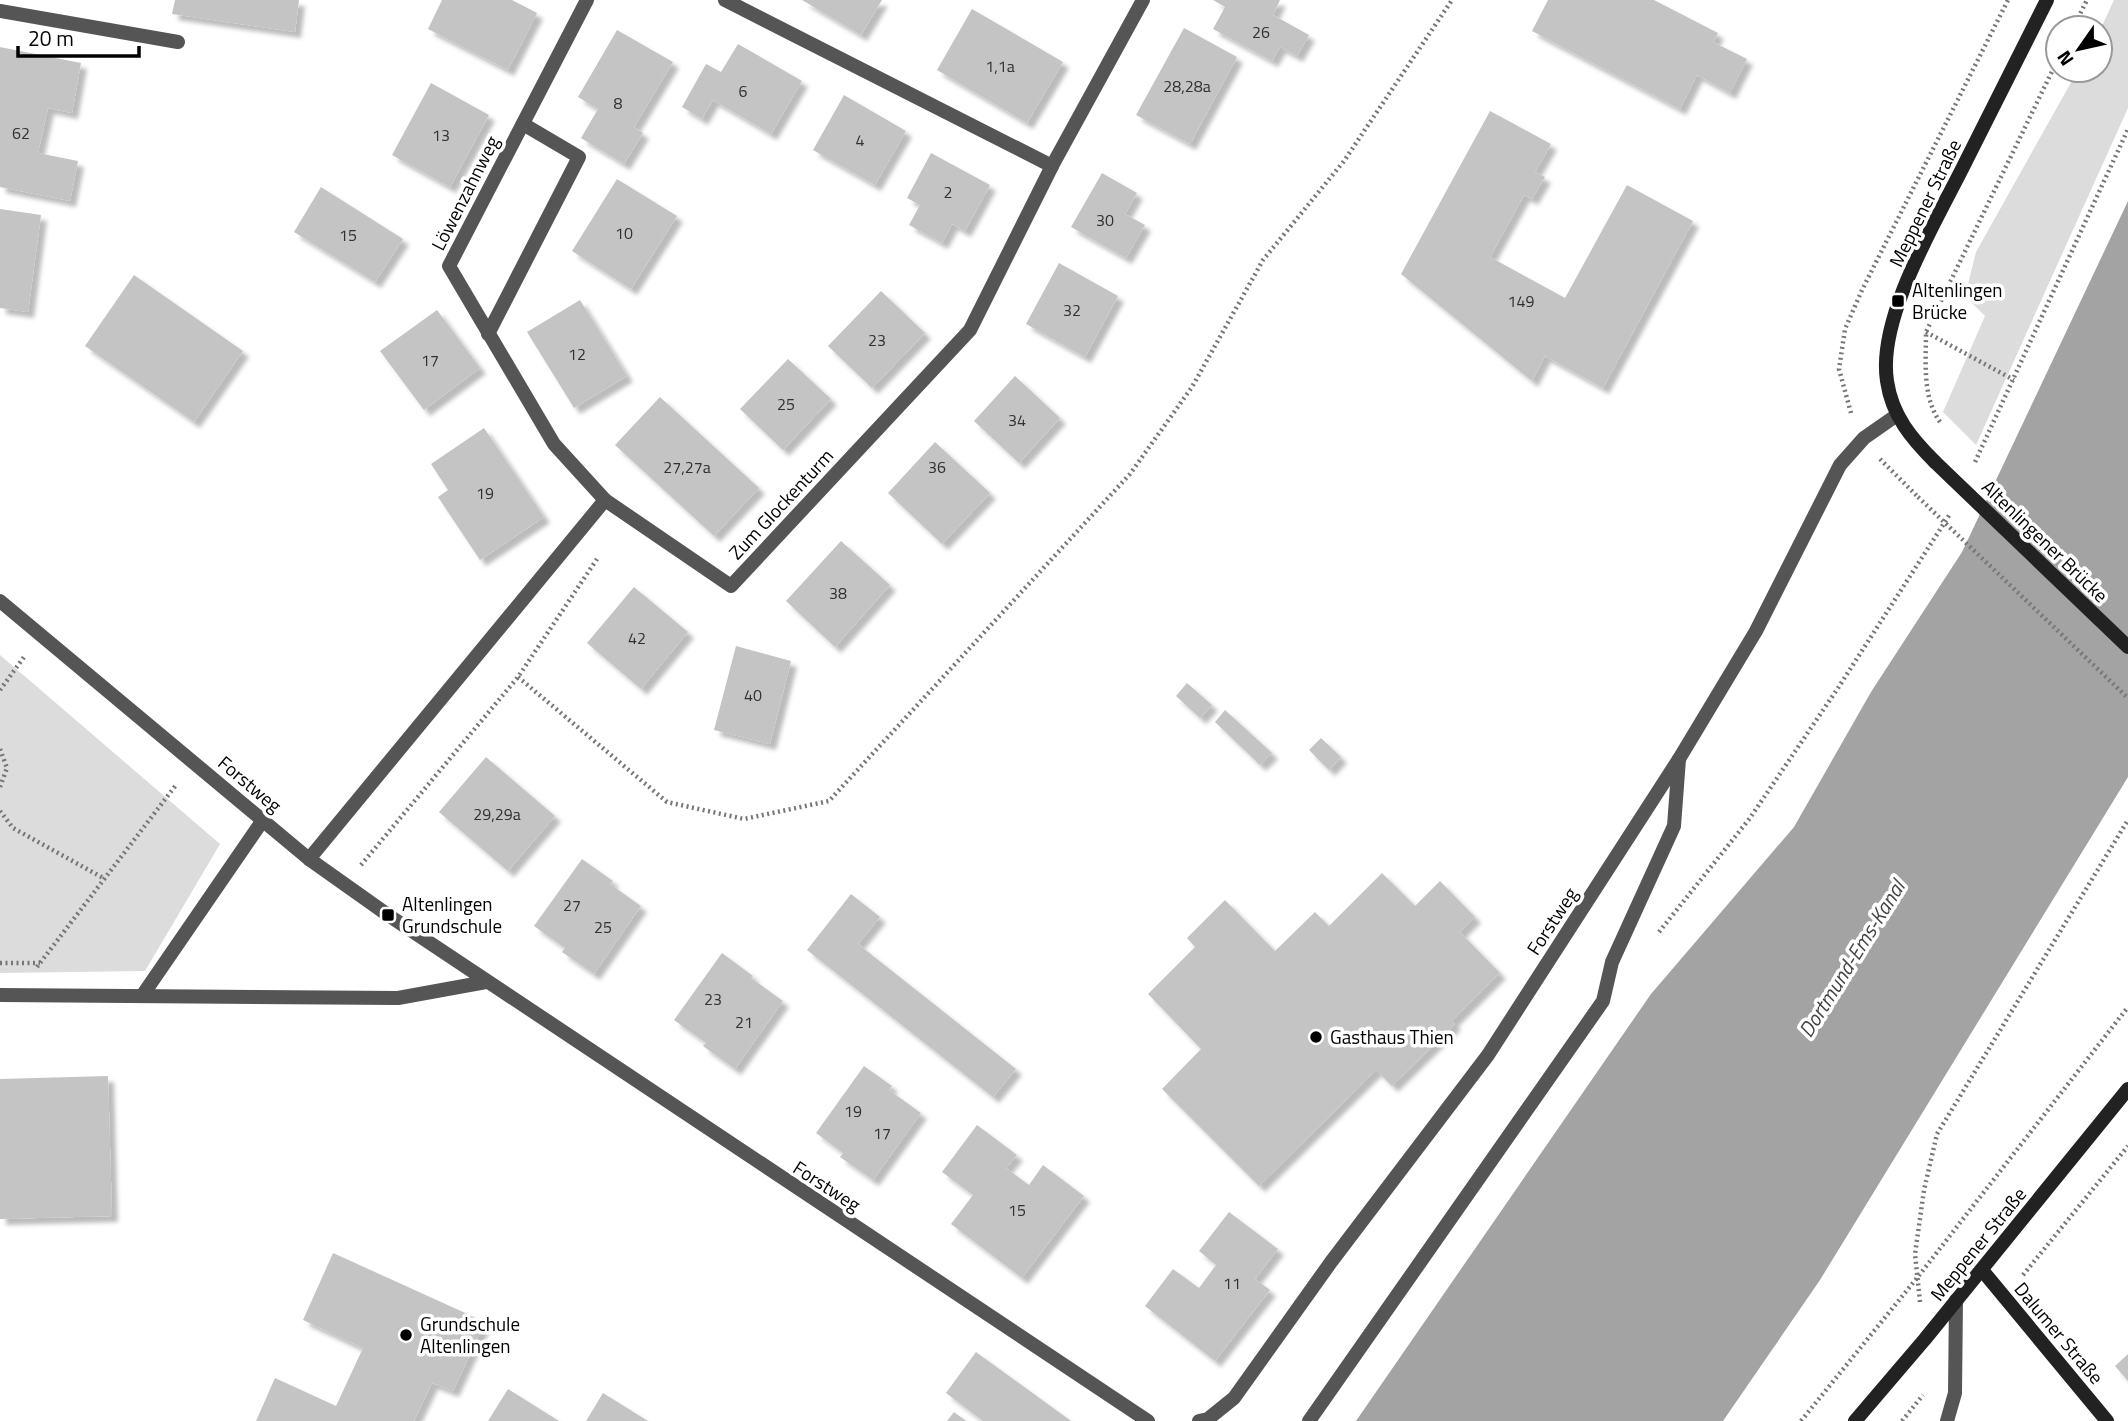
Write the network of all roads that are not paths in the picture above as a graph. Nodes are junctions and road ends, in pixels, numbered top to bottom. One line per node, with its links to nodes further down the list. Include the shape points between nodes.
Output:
1 (587, 0): 7 (street, Löwenzahnweg)
2 (725, 0): 8 (street)
3 (1143, 0): 8 (street, Zum Glockenturm)
4 (2047, 0): 10 (main road, Meppener Straße, via 1898,301 1887,381)
5 (0, 11): 6 (street)
6 (178, 42)
7 (523, 124): 9 (street, Löwenzahnweg, via 449,266); 9 (street, via 579,157)
8 (1052, 166): 12 (street, Zum Glockenturm, via 970,330 731,586)
9 (488, 334): 12 (street, Löwenzahnweg, via 554,444)
10 (1897, 415): 11 (main road, Meppener Straße, via 1910,437); 15 (street, Forstweg, via 1864,438 1840,465 1756,631)
11 (1935, 462): 14 (main road, Altenlingener Brücke, bridge)
12 (605, 500): 17 (street)
13 (0, 601): 16 (street, Forstweg)
14 (2128, 647)
15 (1679, 759): 24 (street, Forstweg, via 1488,1055 1234,1398); 26 (street, via 1674,826 1612,962 1603,1001)
16 (263, 820): 17 (street, Forstweg); 20 (street)
17 (309, 859): 18 (street, Forstweg)
18 (486, 982): 20 (street, via 398,998); 25 (street, Forstweg)
19 (0, 995): 20 (street)
20 (142, 996)
21 (2128, 1089): 22 (main road, Meppener Straße)
22 (1982, 1270): 23 (main road, Meppener Straße); 29 (main road, Dalumer Straße)
23 (1956, 1300): 27 (main road, Meppener Straße); 28 (street, via 1955,1394)
24 (1205, 1420)
25 (1147, 1421)
26 (1309, 1421)
27 (1855, 1421)
28 (1947, 1421)
29 (2107, 1421)

